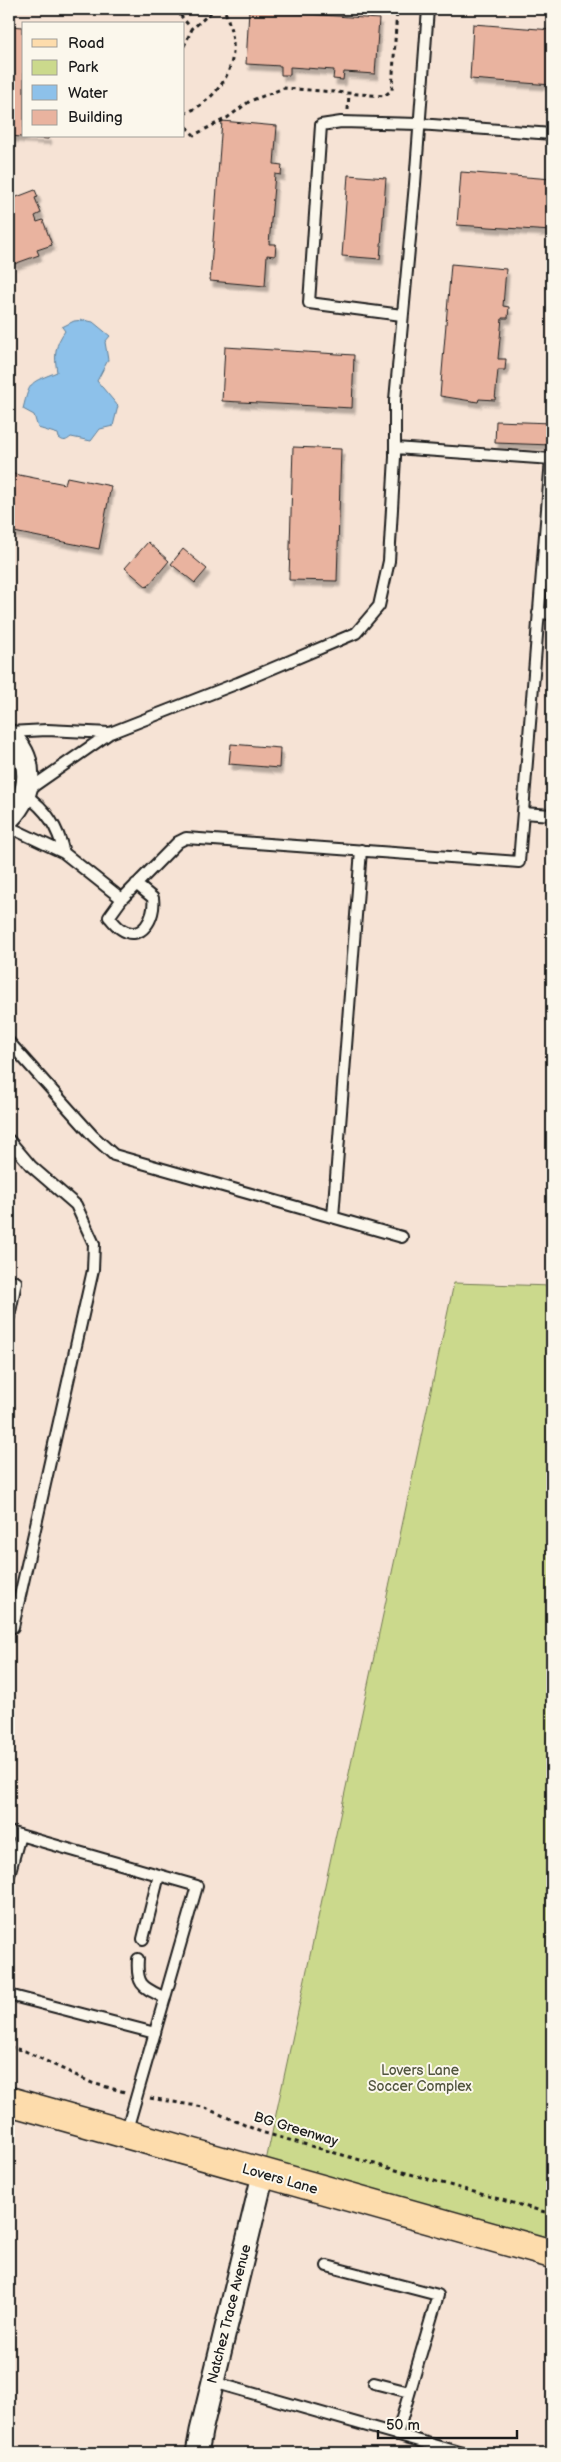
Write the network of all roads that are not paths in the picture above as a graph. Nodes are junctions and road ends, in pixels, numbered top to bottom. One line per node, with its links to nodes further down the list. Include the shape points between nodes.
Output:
1 (428, 9): 2 (lane)
2 (419, 124): 3 (lane); 4 (lane); 4 (lane, via 341,122 321,125 309,303)
3 (552, 134)
4 (402, 315): 5 (lane, via 395,400)
5 (396, 448): 6 (lane); 10 (lane, via 389,561 379,606 356,633)
6 (551, 459): 7 (lane)
7 (538, 613): 8 (lane); 12 (lane)
8 (552, 614)
9 (9, 733): 10 (lane, via 47,730); 11 (street, via 26,758 29,774)
10 (110, 733): 11 (lane)
11 (26, 793): 14 (street); 17 (lane, via 39,804 59,834)
12 (523, 813): 13 (lane); 16 (lane, via 519,862)
13 (552, 815)
14 (9, 818)
15 (9, 827): 17 (lane)
16 (361, 850): 18 (lane, via 186,838); 22 (lane)
17 (64, 853): 19 (lane)
18 (136, 884): 19 (lane); 19 (lane, via 153,898 152,920 133,932 122,930 109,917)
19 (122, 899)
20 (9, 1042): 22 (lane, via 114,1155)
21 (9, 1140): 26 (lane, via 31,1166 76,1205 94,1244 93,1270)
22 (333, 1217): 23 (lane)
23 (402, 1237)
24 (9, 1280): 25 (lane, via 16,1282)
25 (9, 1317)
26 (13, 1627)
27 (9, 1832): 28 (lane)
28 (20, 1835): 29 (lane); 30 (lane)
29 (9, 1875)
30 (158, 1875): 31 (lane); 34 (lane, via 197,1886)
31 (143, 1939)
32 (138, 1959): 34 (lane, via 137,1976 142,1984)
33 (9, 1995): 35 (lane)
34 (165, 1998): 35 (lane)
35 (155, 2033): 37 (lane)
36 (9, 2101): 37 (main road, Lovers Lane)
37 (126, 2134): 38 (main road, Lovers Lane)
38 (263, 2174): 39 (main road, Lovers Lane); 41 (street, Natchez Trace Avenue)
39 (552, 2254)
40 (327, 2266): 43 (lane, via 438,2295)
41 (212, 2382): 44 (lane); 45 (street, Natchez Trace Avenue)
42 (374, 2383): 43 (lane)
43 (410, 2392): 44 (lane)
44 (397, 2435): 46 (lane)
45 (198, 2453)
46 (462, 2453)

